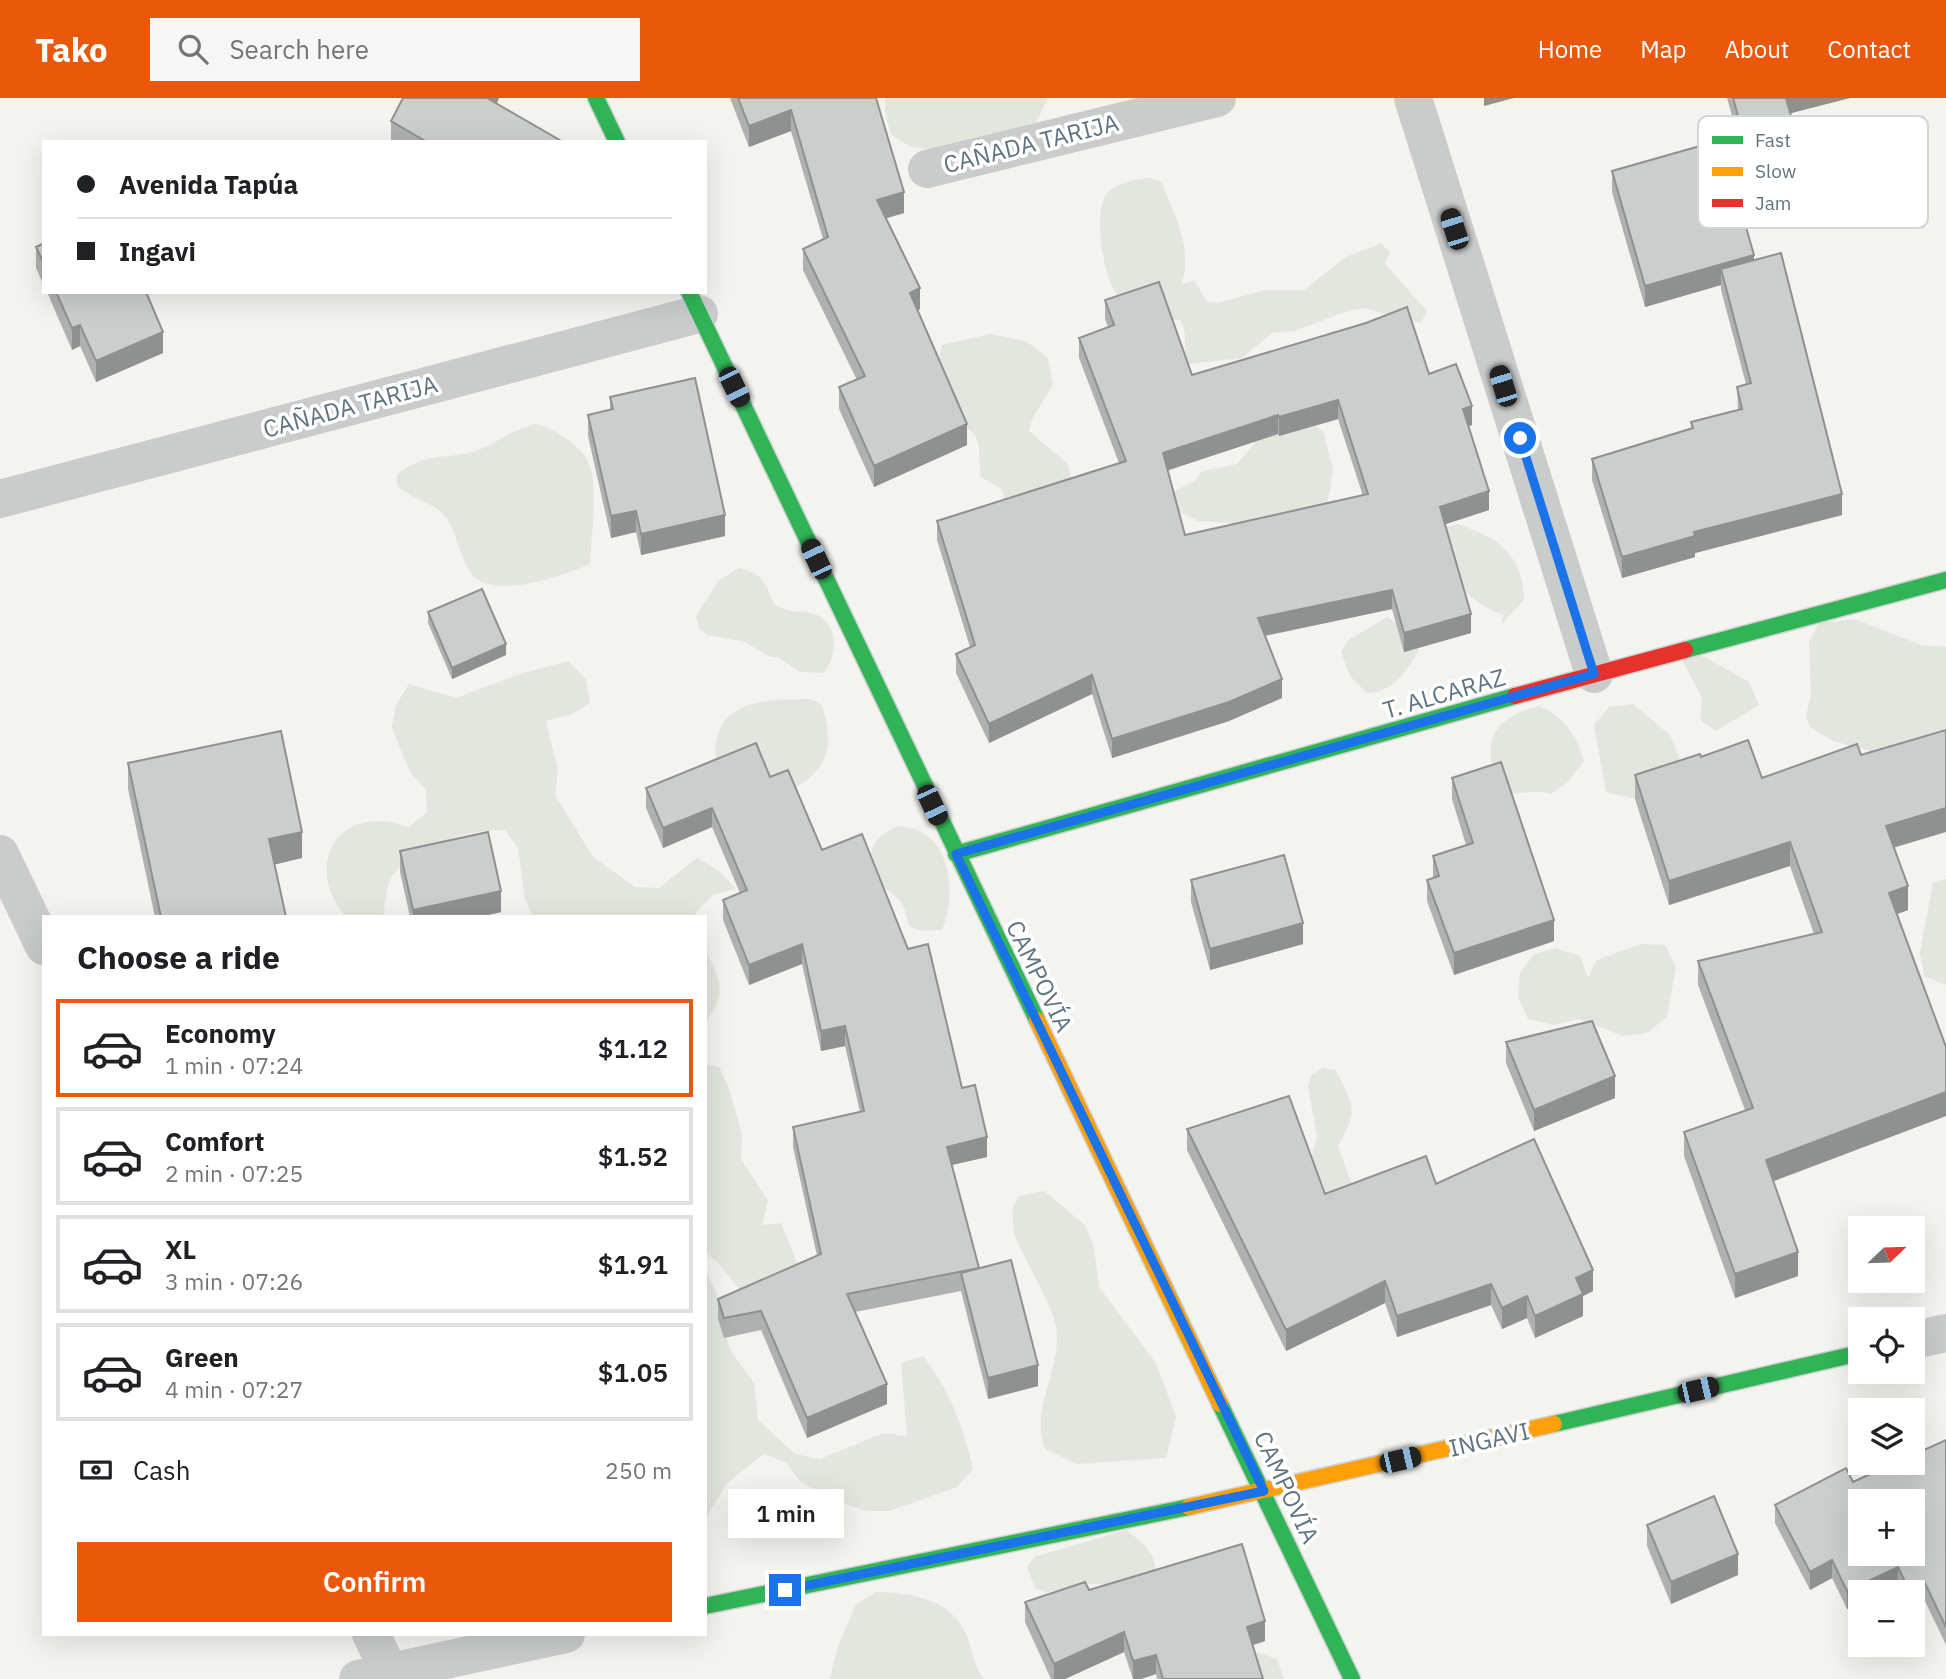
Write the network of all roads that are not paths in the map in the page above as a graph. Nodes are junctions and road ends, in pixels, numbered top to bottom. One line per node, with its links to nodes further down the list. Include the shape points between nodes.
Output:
1 (596, 98): 4 (street)
2 (1217, 98): 5 (street, CAÑADA TARIJA)
3 (1412, 98): 9 (street)
4 (616, 140)
5 (928, 169)
6 (694, 303): 7 (street, CAÑADA TARIJA); 11 (street, CAMPOVÍA)
7 (0, 499)
8 (1946, 580): 9 (street, T. ALCARAZ)
9 (1594, 674): 11 (street, T. ALCARAZ)
10 (0, 854): 12 (street)
11 (956, 854): 16 (street, CAMPOVÍA)
12 (42, 942)
13 (1946, 1333): 14 (street)
14 (1925, 1337)
15 (1848, 1356): 16 (street, INGAVI)
16 (1264, 1491): 17 (street, INGAVI); 21 (street, CAMPOVÍA)
17 (707, 1606)
18 (371, 1636): 20 (street)
19 (557, 1636): 20 (street)
20 (374, 1675)
21 (1352, 1679)

